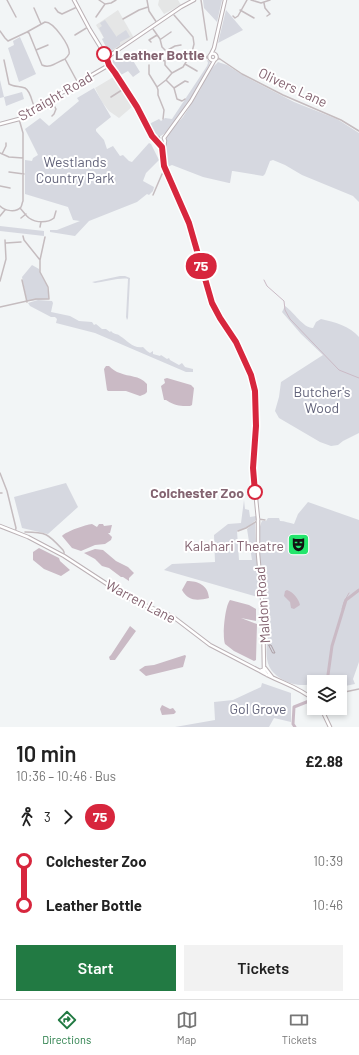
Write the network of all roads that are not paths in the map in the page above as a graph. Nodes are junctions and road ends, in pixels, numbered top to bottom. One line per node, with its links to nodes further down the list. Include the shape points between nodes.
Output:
1 (7, 0): 25 (street)
2 (74, 0): 14 (main road)
3 (99, 0): 12 (street)
4 (116, 0): 12 (street)
5 (147, 0): 15 (street)
6 (194, 0): 32 (main road)
7 (201, 0): 47 (street)
8 (247, 0): 18 (street)
9 (251, 0): 13 (street)
10 (270, 0): 13 (street)
11 (225, 1): 54 (main road)
12 (105, 4): 26 (street)
13 (264, 4): 22 (street)
14 (77, 7): 20 (street); 34 (main road)
15 (148, 7): 30 (street); 32 (street)
16 (34, 8): 33 (street)
17 (55, 8): 20 (street)
18 (240, 10): 27 (street); 28 (street)
19 (273, 13): 22 (street)
20 (62, 14): 29 (street)
21 (174, 14): 52 (street, via 195,41)
22 (270, 14): 24 (street)
23 (233, 16): 27 (street)
24 (267, 16)
25 (16, 17)
26 (96, 17)
27 (235, 18): 31 (street)
28 (254, 18)
29 (63, 19)
30 (123, 19)
31 (237, 21)
32 (157, 23): 53 (main road)
33 (41, 24): 38 (street); 55 (street, via 47,22 57,29 69,50)
34 (88, 27): 41 (street); 53 (main road)
35 (153, 29): 42 (street)
36 (166, 30): 40 (street)
37 (0, 31): 43 (street)
38 (27, 32): 43 (street, via 10,41); 50 (street)
39 (171, 32): 40 (street)
40 (168, 34): 45 (street)
41 (75, 35)
42 (157, 35): 45 (street); 46 (street)
43 (3, 36): 44 (street)
44 (0, 38)
45 (160, 39): 51 (street)
46 (149, 40)
47 (207, 40)
48 (179, 41): 51 (street, via 180,45)
49 (48, 45): 50 (street)
50 (36, 50): 55 (street, via 42,65 46,67)
51 (166, 51): 57 (street)
52 (192, 52): 54 (street); 59 (street)
53 (106, 56): 60 (main road)
54 (213, 57): 80 (street, Olivers Lane, via 289,98 342,120); 81 (main road, via 191,101)
55 (65, 59): 68 (street)
56 (4, 60): 75 (street, via 9,84 25,88)
57 (165, 61): 58 (street, via 157,58); 65 (street, via 165,65)
58 (155, 62)
59 (185, 64): 64 (street); 65 (street)
60 (109, 65): 68 (main road, Straight Road); 70 (main road)
61 (149, 65): 63 (street)
62 (145, 68): 63 (street)
63 (149, 69): 69 (street)
64 (197, 70)
65 (172, 73): 66 (street)
66 (166, 80): 69 (street); 71 (street)
67 (188, 82): 71 (street, via 184,80)
68 (78, 83): 74 (main road, Straight Road)
69 (157, 87): 77 (street)
70 (125, 88): 72 (street); 82 (main road)
71 (174, 88): 73 (street, via 176,97 182,102)
72 (111, 97)
73 (185, 99)
74 (51, 100): 75 (main road, Straight Road); 76 (street, via 56,109)
75 (35, 109): 78 (main road, Straight Road)
76 (52, 116)
77 (165, 118)
78 (19, 119): 79 (main road, Straight Road); 86 (street, via 23,133)
79 (0, 124)
80 (359, 131)
81 (163, 137): 82 (main road); 84 (main road, Maldon Road, via 166,141)
82 (157, 140): 84 (main road, via 158,144)
83 (6, 143): 85 (street)
84 (162, 145): 88 (main road, Maldon Road)
85 (1, 153): 86 (street, via 9,157)
86 (23, 158): 89 (street)
87 (9, 172): 89 (street)
88 (166, 172): 92 (street, via 162,174); 115 (main road, Maldon Road, via 189,223 213,305 236,342 251,375 255,391 253,468)
89 (24, 174): 94 (street, via 23,200)
90 (0, 186): 91 (street)
91 (10, 188)
92 (153, 195)
93 (0, 206): 95 (street)
94 (20, 208): 95 (street); 97 (street)
95 (5, 210): 98 (street)
96 (56, 211): 100 (street, via 54,218 49,222)
97 (26, 214): 99 (street); 100 (street, via 31,219)
98 (0, 216)
99 (21, 218)
100 (41, 222): 101 (street)
101 (40, 227)
102 (23, 236): 107 (street)
103 (45, 237): 107 (street)
104 (5, 240): 106 (street)
105 (21, 242): 106 (street)
106 (6, 243): 109 (street)
107 (40, 260): 112 (street, via 40,272 48,287 50,299)
108 (0, 265): 109 (street)
109 (5, 266): 111 (street)
110 (22, 280): 112 (street)
111 (0, 281)
112 (27, 302): 113 (street)
113 (0, 307)
114 (0, 473): 119 (street, via 7,491)
115 (258, 520): 116 (street); 118 (street); 122 (main road, Maldon Road)
116 (266, 520)
117 (0, 526): 119 (main road, Warren Lane)
118 (238, 531)
119 (16, 532): 121 (main road, Warren Lane)
120 (25, 532): 121 (street, via 48,535 63,550)
121 (64, 556): 123 (main road, Warren Lane, via 130,599 172,616 210,645)
122 (265, 668): 123 (main road); 124 (main road, Maldon Road); 125 (main road)
123 (260, 671): 124 (main road, Warren Lane)
124 (267, 675): 125 (main road)
125 (272, 678): 128 (main road, via 296,687)
126 (359, 689): 127 (street)
127 (347, 692)
128 (307, 695)
129 (324, 715): 130 (main road)
130 (330, 727)

